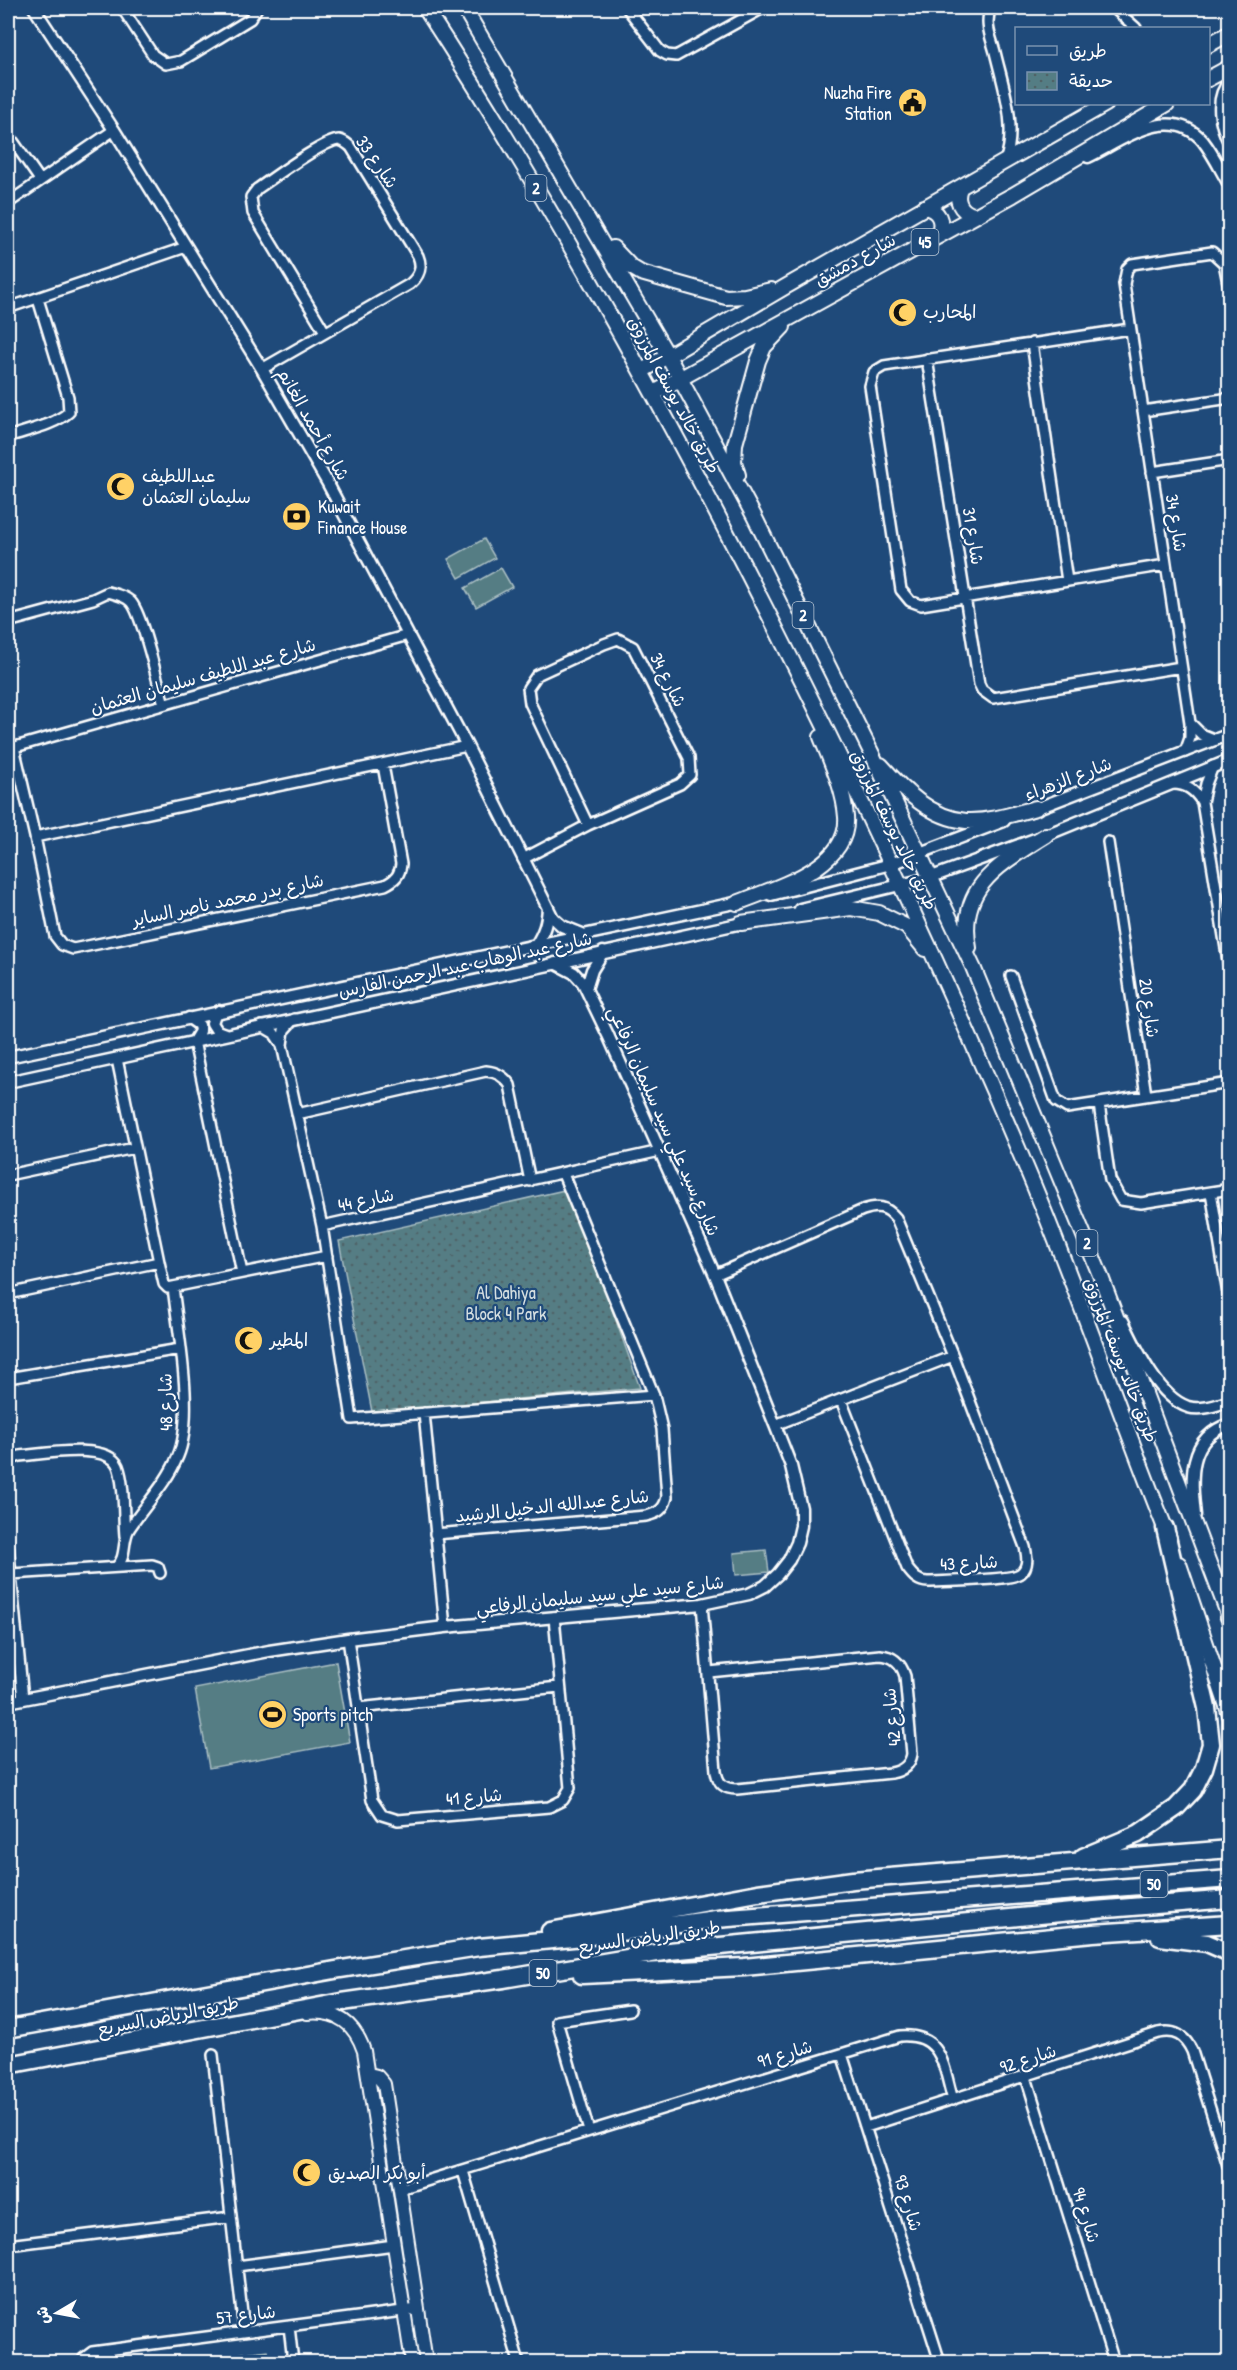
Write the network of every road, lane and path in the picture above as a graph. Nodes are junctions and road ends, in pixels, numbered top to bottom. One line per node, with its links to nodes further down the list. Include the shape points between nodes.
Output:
1 (34, 8): 18 (street, شارع أحمد الغانم)
2 (122, 8): 3 (street, via 153,55 166,64 181,61 250,19)
3 (257, 8)
4 (425, 8): 44 (main road, طريق خالد يوسف المرزوق / 2, via 469,75)
5 (464, 8): 30 (main road, طريق خالد يوسف المرزوق / 2)
6 (627, 8): 7 (street, via 660,51 676,56)
7 (763, 8)
8 (991, 8): 22 (street, via 987,21 1007,102 1011,137)
9 (1114, 8): 10 (street)
10 (1135, 27)
11 (1230, 33): 12 (main road)
12 (1210, 44)
13 (1230, 66): 14 (main road)
14 (1210, 78)
15 (1230, 81): 20 (street, via 1220,98)
16 (1104, 105): 22 (main road, شارع دمشق / 45)
17 (1165, 105): 26 (main road, شارع دمشق / 45)
18 (114, 130): 23 (street); 32 (street, شارع أحمد الغانم)
19 (8, 134): 23 (street)
20 (1230, 145): 21 (street, via 1218,144)
21 (1214, 157): 24 (street); 26 (street, via 1202,140 1182,126 1151,126)
22 (1005, 161): 25 (main road, شارع دمشق / 45)
23 (40, 180): 27 (street)
24 (1230, 186)
25 (960, 188): 28 (main road, شارع دمشق / 45); 29 (main road, via 959,205)
26 (1013, 195): 29 (main road, شارع دمشق / 45)
27 (8, 203)
28 (924, 207): 31 (main road, via 940,217); 33 (main road, شارع دمشق / 45)
29 (973, 215): 31 (main road, شارع دمشق / 45)
30 (596, 229): 33 (main road, via 631,267 647,275 730,297); 41 (main road, طريق خالد يوسف المرزوق / 2)
31 (938, 235): 37 (main road, شارع دمشق / 45)
32 (186, 247): 35 (street); 43 (street, شارع أحمد الغانم)
33 (785, 287): 41 (main road, شارع دمشق / 45)
34 (1230, 292): 38 (street, شارع 34, via 1224,263 1212,252 1132,264 1124,284)
35 (38, 299): 36 (street); 49 (street, via 68,397 69,412)
36 (8, 308)
37 (799, 312): 45 (main road, شارع دمشق / 45); 52 (main road, via 761,353 735,444 735,468)
38 (1130, 329): 40 (street); 48 (street, شارع 34)
39 (325, 332): 39 (street, شارع 33, via 253,213 251,197 257,189 337,140 351,147 421,263 420,272 410,284); 43 (street, شارع 33)
40 (1032, 343): 42 (street); 54 (street)
41 (668, 356): 44 (main road, شارع دمشق / 45); 45 (main road, طريق خالد يوسف المرزوق / 2)
42 (927, 359): 55 (street, شارع 31); 55 (street, via 884,366 874,372 870,386 901,590 910,601 921,605)
43 (262, 369): 57 (street, شارع أحمد الغانم)
44 (642, 371): 46 (main road, طريق خالد يوسف المرزوق / 2)
45 (680, 378): 46 (main road, شارع دمشق / 45); 52 (main road, طريق خالد يوسف المرزوق / 2)
46 (654, 393): 58 (main road, طريق خالد يوسف المرزوق / 2)
47 (1230, 398): 48 (street)
48 (1143, 411): 51 (street, شارع 34)
49 (8, 437)
50 (1230, 460): 51 (street)
51 (1152, 472): 53 (street, شارع 34)
52 (754, 516): 67 (main road, طريق خالد يوسف المرزوق / 2)
53 (1166, 564): 54 (street); 59 (street, شارع 34)
54 (1067, 581): 55 (street)
55 (967, 597): 59 (street, شارع 31, via 979,684 993,698)
56 (8, 622): 60 (street, via 108,592 124,597 131,601 139,617)
57 (408, 635): 60 (street, شارع عبد اللطيف سليمان العثمان); 64 (street, شارع أحمد الغانم)
58 (784, 643): 80 (main road, طريق خالد يوسف المرزوق / 2); 83 (main road, via 839,784 846,819 841,842 810,873)
59 (1181, 667): 61 (street, شارع 34)
60 (164, 705): 65 (street, شارع عبد اللطيف سليمان العثمان)
61 (1191, 723): 63 (street, via 1201,734); 66 (street, شارع 34)
62 (1230, 734): 63 (street, شارع الزهراء)
63 (1216, 740): 66 (street, شارع الزهراء)
64 (467, 746): 69 (street); 79 (street, شارع أحمد الغانم)
65 (11, 748): 76 (street, شارع بدر محمد ناصر الساير)
66 (1185, 752): 73 (street, شارع الزهراء)
67 (872, 754): 73 (main road, via 901,788 930,810 965,821 997,819); 78 (main road, طريق خالد يوسف المرزوق / 2)
68 (1230, 760): 70 (street)
69 (383, 765): 76 (street); 76 (street, شارع بدر محمد ناصر الساير, via 400,870 385,885 327,897 66,948 55,936)
70 (1213, 766): 71 (street); 72 (street)
71 (1170, 784): 72 (street, via 1189,788); 75 (street)
72 (1202, 802): 96 (street)
73 (1036, 808): 78 (street, شارع الزهراء)
74 (588, 825): 74 (street, شارع 34, via 530,703 528,688 537,675 618,639 633,647 689,758 690,775 680,784); 79 (street, شارع 34)
75 (1046, 836): 81 (street); 94 (main road, via 984,880 972,897 966,932)
76 (35, 837)
77 (1108, 842): 110 (street, شارع 20)
78 (918, 855): 80 (street, شارع عبد الوهاب عبد الرحمن الفارس); 81 (main road, طريق خالد يوسف المرزوق / 2)
79 (524, 859): 84 (street, شارع أحمد الغانم)
80 (891, 864): 82 (main road, طريق خالد يوسف المرزوق / 2); 83 (street, شارع عبد الوهاب عبد الرحمن الفارس)
81 (929, 878): 82 (street, شارع عبد الوهاب عبد الرحمن الفارس); 94 (main road, طريق خالد يوسف المرزوق / 2)
82 (901, 885): 87 (street, شارع عبد الوهاب عبد الرحمن الفارس); 95 (main road, طريق خالد يوسف المرزوق / 2)
83 (736, 903): 85 (street, شارع عبد الوهاب عبد الرحمن الفارس)
84 (548, 908): 88 (street, شارع أحمد الغانم, via 562,926); 91 (street, via 543,934)
85 (678, 915): 86 (street, شارع عبد الوهاب عبد الرحمن الفارس); 89 (street, via 674,924)
86 (656, 920): 88 (street, شارع عبد الوهاب عبد الرحمن الفارس); 90 (street, via 663,931)
87 (741, 923): 89 (street, شارع عبد الوهاب عبد الرحمن الفارس); 95 (main road, via 851,908 879,913 908,927)
88 (583, 935): 91 (street, شارع عبد الوهاب عبد الرحمن الفارس)
89 (681, 935): 90 (street, شارع عبد الوهاب عبد الرحمن الفارس)
90 (659, 940): 92 (street, شارع عبد الوهاب عبد الرحمن الفارس)
91 (536, 945): 99 (street, شارع عبد الوهاب عبد الرحمن الفارس)
92 (603, 952): 93 (street, شارع عبد الوهاب عبد الرحمن الفارس); 98 (street)
93 (555, 963): 98 (street, شارع سيد علي سيد سليمان الرفاعي, via 574,973); 101 (street, شارع عبد الوهاب عبد الرحمن الفارس)
94 (973, 967): 125 (main road, طريق خالد يوسف المرزوق / 2)
95 (940, 969): 139 (main road, طريق خالد يوسف المرزوق / 2, via 1043,1209)
96 (1230, 973)
97 (1011, 976): 111 (street, via 1056,1101 1067,1108)
98 (586, 989): 114 (street, شارع سيد علي سيد سليمان الرفاعي)
99 (219, 1011): 100 (street, شارع عبد الوهاب عبد الرحمن الفارس); 103 (street, via 212,1023 217,1031)
100 (189, 1018): 104 (street, via 199,1025); 106 (street, شارع عبد الوهاب عبد الرحمن الفارس)
101 (295, 1019): 102 (street, شارع عبد الوهاب عبد الرحمن الفارس); 105 (street, via 284,1030)
102 (262, 1026): 103 (street, شارع عبد الوهاب عبد الرحمن الفارس); 105 (street, via 274,1033)
103 (226, 1034): 104 (street, شارع عبد الوهاب عبد الرحمن الفارس)
104 (195, 1041): 107 (street, شارع عبد الوهاب عبد الرحمن الفارس); 123 (street)
105 (282, 1045): 112 (street, شارع 44)
106 (8, 1057)
107 (117, 1059): 108 (street, شارع عبد الوهاب عبد الرحمن الفارس); 113 (street)
108 (8, 1082)
109 (1230, 1083): 110 (street)
110 (1146, 1095): 111 (street)
111 (1099, 1104): 119 (street, via 1110,1180 1121,1200 1141,1203)
112 (297, 1114): 117 (street, via 493,1072 510,1085); 120 (street, شارع 44)
113 (135, 1148): 116 (street); 122 (street)
114 (660, 1151): 115 (street, شارع 44); 124 (street, شارع سيد علي سيد سليمان الرفاعي)
115 (563, 1174): 117 (street, شارع 44); 132 (street, شارع عبدالله الدخيل الرشيد)
116 (8, 1175)
117 (530, 1181): 120 (street, شارع 44)
118 (1230, 1189): 119 (street)
119 (1211, 1192): 128 (street)
120 (322, 1227): 121 (street)
121 (327, 1256): 123 (street); 135 (street, via 352,1419)
122 (159, 1262): 126 (street, via 164,1284); 127 (street)
123 (242, 1273): 126 (street)
124 (715, 1275): 130 (street, شارع 43, via 863,1210 883,1207 896,1218); 137 (street, شارع سيد علي سيد سليمان الرفاعي)
125 (1101, 1276): 134 (street, via 1159,1386 1189,1408); 140 (main road, طريق خالد يوسف المرزوق / 2)
126 (173, 1287): 129 (street, شارع 48)
127 (8, 1294)
128 (1230, 1306)
129 (180, 1348): 131 (street); 142 (street, شارع 48, via 186,1412 179,1455)
130 (952, 1356): 133 (street); 133 (street, شارع 43, via 1025,1547 1026,1565 1017,1576 922,1582 912,1575)
131 (8, 1378)
132 (654, 1395): 135 (street); 141 (street, شارع عبدالله الدخيل الرشيد, via 663,1429 667,1497 663,1509 646,1516)
133 (841, 1400): 137 (street)
134 (1230, 1401)
135 (424, 1413): 141 (street, شارع عبدالله الدخيل الرشيد)
136 (1230, 1424): 140 (street, via 1207,1438 1194,1458)
137 (775, 1425): 147 (street, شارع سيد علي سيد سليمان الرفاعي, via 791,1466 801,1508 797,1543 789,1560 765,1586 749,1594)
138 (8, 1464): 142 (street, شارع 48, via 12,1459 31,1455 93,1451 108,1457 118,1467)
139 (1165, 1528): 157 (main road, طريق خالد يوسف المرزوق / 2); 161 (highway, via 1207,1708 1211,1744 1193,1790 1176,1808 1138,1834)
140 (1196, 1528): 149 (main road, طريق خالد يوسف المرزوق / 2)
141 (435, 1534): 150 (street, شارع عبدالله الدخيل الرشيد)
142 (125, 1536): 144 (street, شارع 48, via 122,1559)
143 (8, 1544): 146 (street)
144 (116, 1567): 145 (street, via 156,1565); 146 (street)
145 (160, 1573)
146 (11, 1574): 154 (street)
147 (702, 1605): 148 (street, شارع سيد علي سيد سليمان الرفاعي); 152 (street, شارع 42)
148 (554, 1617): 150 (street, شارع سيد علي سيد سليمان الرفاعي); 153 (street, شارع 41)
149 (1229, 1618)
150 (445, 1627): 151 (street, شارع سيد علي سيد سليمان الرفاعي)
151 (348, 1639): 154 (street, شارع سيد علي سيد سليمان الرفاعي); 156 (street, شارع 41)
152 (709, 1672): 152 (street, شارع 42, via 716,1772 724,1787 737,1789 891,1773 911,1761 905,1676 893,1658 880,1655)
153 (560, 1687): 156 (street); 156 (street, شارع 41, via 570,1788 563,1800 549,1807 388,1819 372,1800)
154 (23, 1700): 155 (street, شارع سيد علي سيد سليمان الرفاعي)
155 (8, 1702)
156 (358, 1708)
157 (1230, 1715)
158 (1230, 1849): 159 (highway)
159 (1203, 1852): 160 (highway); 161 (highway)
160 (1230, 1861)
161 (1066, 1864): 167 (highway, via 853,1880 758,1893 584,1923)
162 (1230, 1879): 167 (highway, طريق الرياض السريع / 50, via 716,1919)
163 (1230, 1899): 169 (highway, طريق الرياض السريع / 50, via 669,1951)
164 (1230, 1917): 165 (highway)
165 (1222, 1924): 166 (highway)
166 (1093, 1933): 168 (highway, via 1178,1938); 169 (highway, via 744,1966)
167 (479, 1947): 172 (highway, طريق الرياض السريع / 50)
168 (1230, 1953)
169 (503, 1979): 171 (highway, طريق الرياض السريع / 50, via 400,1992)
170 (630, 2010): 180 (street, via 557,2021)
171 (249, 2020): 175 (highway, طريق الرياض السريع / 50); 176 (main road, via 312,2013 348,2022 358,2034)
172 (8, 2029)
173 (842, 2054): 178 (street, شارع 91, via 900,2036 920,2036 940,2056); 179 (street, شارع 93); 180 (street, شارع 91)
174 (213, 2055): 184 (street)
175 (8, 2065)
176 (368, 2077): 183 (main road, via 377,2076 384,2084); 186 (main road)
177 (1026, 2077): 178 (street, شارع 92); 182 (street, شارع 92, via 1166,2031 1173,2032 1187,2041 1192,2050); 198 (street, شارع 94)
178 (953, 2100): 179 (street, شارع 92)
179 (867, 2127): 197 (street, شارع 93)
180 (589, 2131): 181 (street, شارع 91)
181 (463, 2170): 183 (street, شارع 91); 196 (street)
182 (1230, 2172)
183 (400, 2189): 188 (main road)
184 (231, 2217): 185 (street); 187 (street)
185 (8, 2244)
186 (394, 2245): 187 (street); 189 (main road)
187 (237, 2266): 191 (street)
188 (418, 2309): 189 (street, شارع 57); 195 (main road)
189 (404, 2311): 190 (street, شارع 57); 194 (main road)
190 (289, 2326): 191 (street, شارع 57); 193 (street)
191 (244, 2331): 192 (street, شارع 57, via 92,2352)
192 (82, 2362)
193 (293, 2362)
194 (412, 2362)
195 (426, 2362)
196 (519, 2362)
197 (940, 2362)
198 (1114, 2362)

